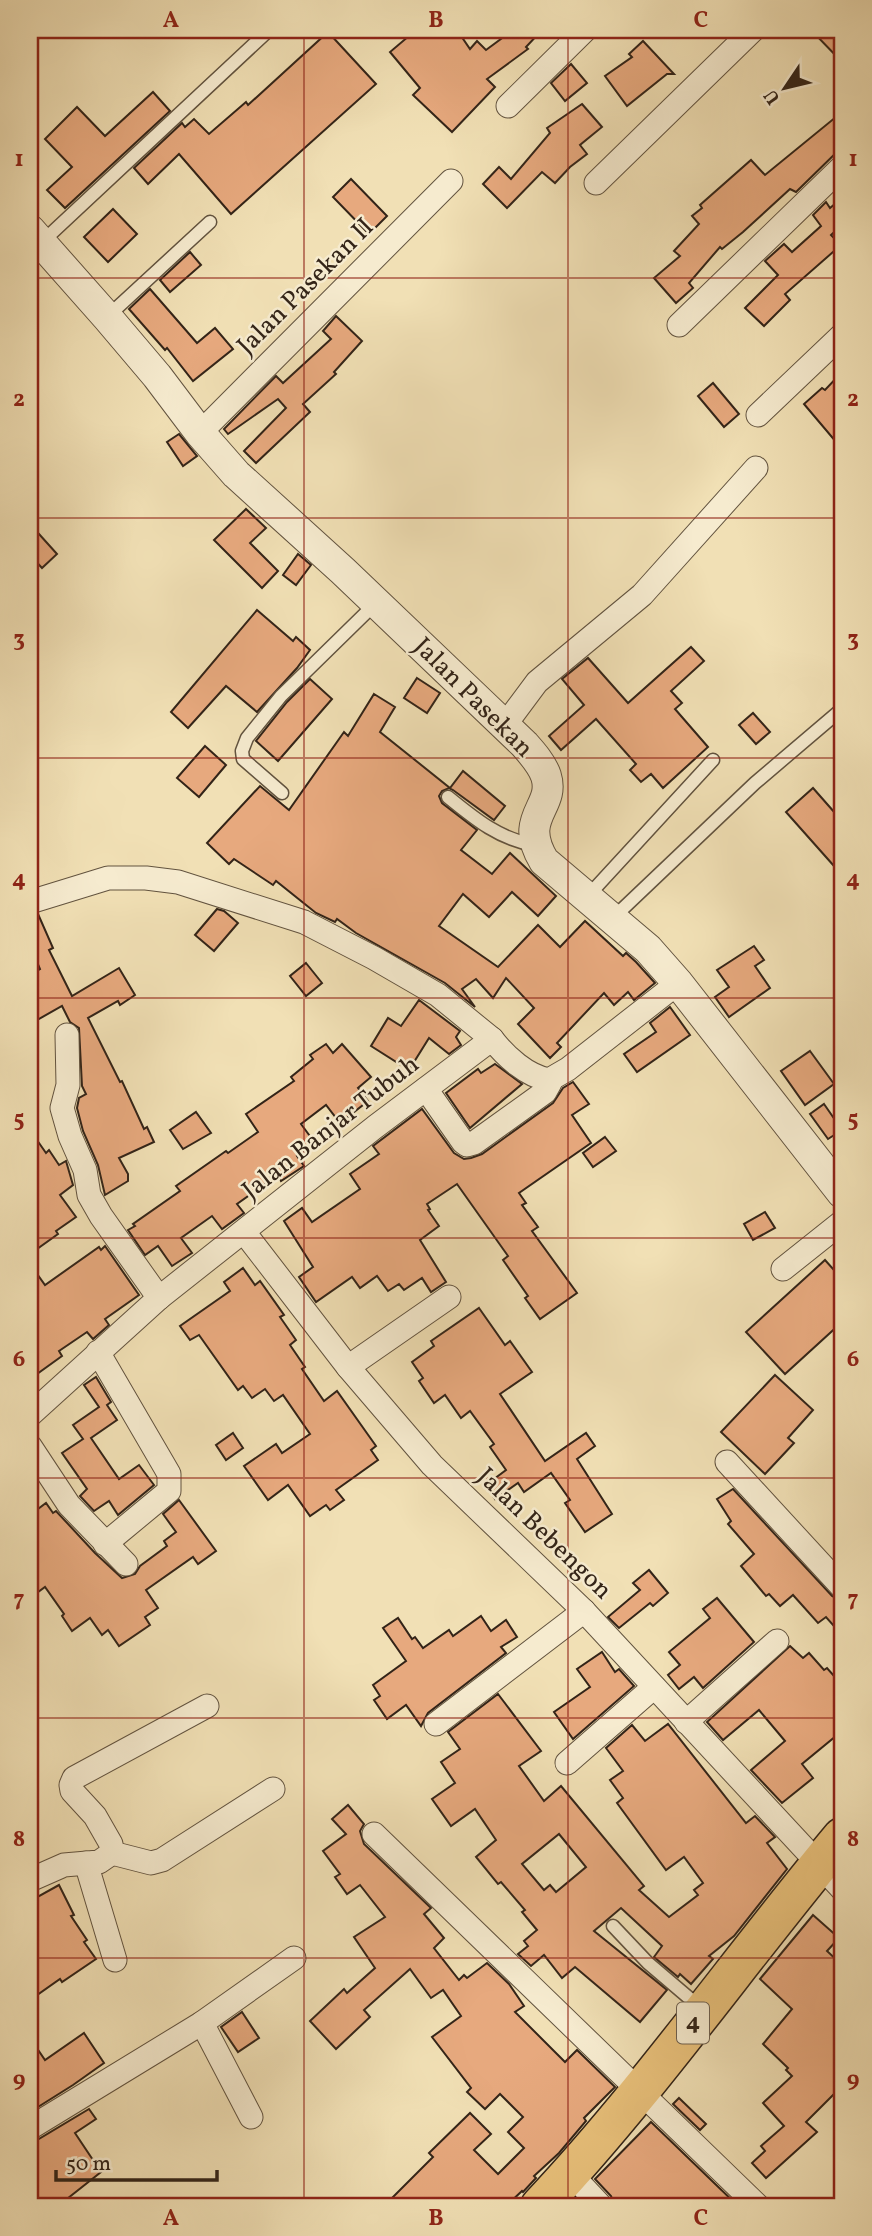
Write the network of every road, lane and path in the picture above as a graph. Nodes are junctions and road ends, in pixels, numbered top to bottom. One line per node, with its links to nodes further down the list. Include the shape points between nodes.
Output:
1 (269, 30): 9 (lane)
2 (585, 30): 4 (street)
3 (752, 30): 7 (street)
4 (508, 106)
5 (842, 167): 11 (street)
6 (451, 181): 14 (street, Jalan Pasekan II)
7 (596, 183)
8 (210, 222): 10 (lane)
9 (36, 236): 10 (street, Jalan Pasekan)
10 (107, 317): 14 (street, Jalan Pasekan)
11 (680, 325)
12 (842, 335): 13 (street)
13 (758, 415)
14 (200, 433): 16 (street, Jalan Pasekan, via 236,474)
15 (756, 468): 18 (street, via 642,595 545,674)
16 (376, 603): 18 (street, Jalan Pasekan); 20 (lane, via 281,696 247,738 243,760)
17 (842, 709): 25 (lane, via 755,783)
18 (505, 725): 22 (street, Jalan Pasekan, via 546,776)
19 (713, 760): 23 (lane)
20 (282, 793)
21 (448, 797): 22 (lane, via 487,828)
22 (534, 845): 23 (street, via 544,861)
23 (587, 897): 25 (street)
24 (30, 902): 28 (street, via 108,878 178,882 304,922 438,995)
25 (613, 918): 26 (street)
26 (678, 983): 29 (street); 31 (street)
27 (67, 1035): 36 (street, via 68,1085 62,1108 85,1170 89,1195)
28 (492, 1039): 29 (street, via 522,1067); 30 (street, Jalan Banjar Tubuh)
29 (550, 1080): 30 (street, via 545,1092 467,1145)
30 (426, 1089): 33 (street, Jalan Banjar Tubuh)
31 (842, 1193)
32 (842, 1222): 34 (street)
33 (244, 1232): 36 (street, Jalan Banjar Tubuh); 38 (street, Jalan Bebengon)
34 (783, 1269)
35 (449, 1297): 38 (street)
36 (159, 1298): 37 (street, Jalan Banjar Tubuh)
37 (98, 1352): 39 (street, Jalan Banjar Tubuh); 42 (street, via 170,1481 169,1491)
38 (348, 1367): 45 (street, Jalan Bebengon, via 432,1465)
39 (30, 1415)
40 (30, 1446): 42 (street, via 69,1505)
41 (727, 1462): 44 (street)
42 (105, 1544): 43 (street)
43 (125, 1564)
44 (842, 1587)
45 (584, 1611): 47 (street, Jalan Bebengon); 50 (street)
46 (777, 1641): 49 (street)
47 (654, 1687): 49 (street, Jalan Bebengon); 51 (street)
48 (206, 1706): 54 (street, via 74,1778 72,1791 95,1816)
49 (686, 1722): 56 (street, Jalan Bebengon)
50 (436, 1724)
51 (567, 1763)
52 (273, 1789): 54 (street, via 162,1860 151,1863)
53 (373, 1834): 63 (street)
54 (112, 1853): 55 (street, via 99,1862)
55 (86, 1863): 57 (street, via 64,1866); 60 (street)
56 (835, 1863): 61 (highway, 4)
57 (30, 1880)
58 (613, 1926): 61 (lane)
59 (294, 1958): 62 (street)
60 (115, 1960)
61 (703, 2010): 63 (highway, 4)
62 (202, 2023): 64 (street); 65 (street)
63 (641, 2091): 66 (highway, 4); 69 (street)
64 (251, 2117)
65 (30, 2128)
66 (570, 2173): 67 (highway, 4); 68 (street)
67 (540, 2206)
68 (601, 2206)
69 (758, 2206)

